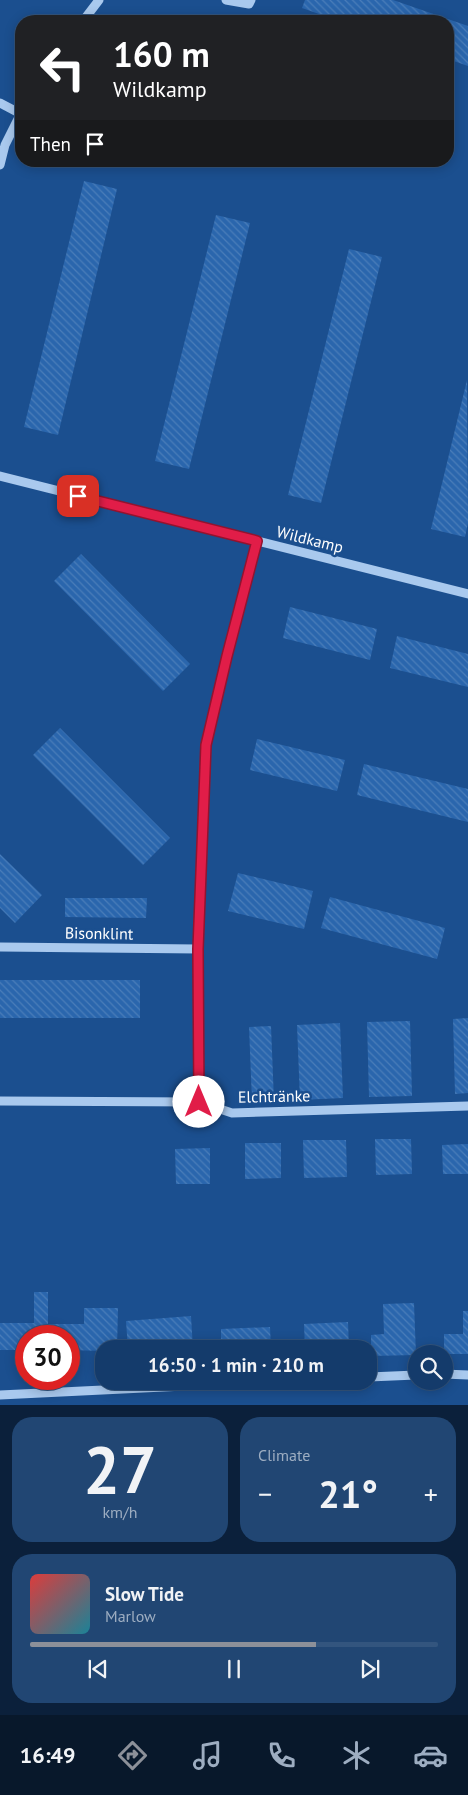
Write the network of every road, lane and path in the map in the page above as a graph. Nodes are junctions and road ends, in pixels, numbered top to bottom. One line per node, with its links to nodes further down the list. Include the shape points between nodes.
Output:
1 (99, 0): 4 (street)
2 (226, 0): 3 (street, via 249,4)
3 (251, 0)
4 (88, 15)
5 (0, 103): 6 (street)
6 (15, 110)
7 (15, 125): 8 (street)
8 (0, 165)
9 (0, 476): 10 (street, Wildkamp)
10 (257, 541): 11 (street, Wildkamp); 13 (street, via 206,745)
11 (468, 594)
12 (0, 947): 13 (street, Bisonklint)
13 (198, 949): 15 (street)
14 (0, 1101): 15 (street, Elchtränke)
15 (199, 1102): 16 (street, Elchtränke, via 232,1113)
16 (468, 1106)
17 (453, 1374): 18 (street)
18 (468, 1375)
19 (408, 1376): 20 (street)
20 (377, 1377)
21 (102, 1390): 22 (street)
22 (0, 1395)

